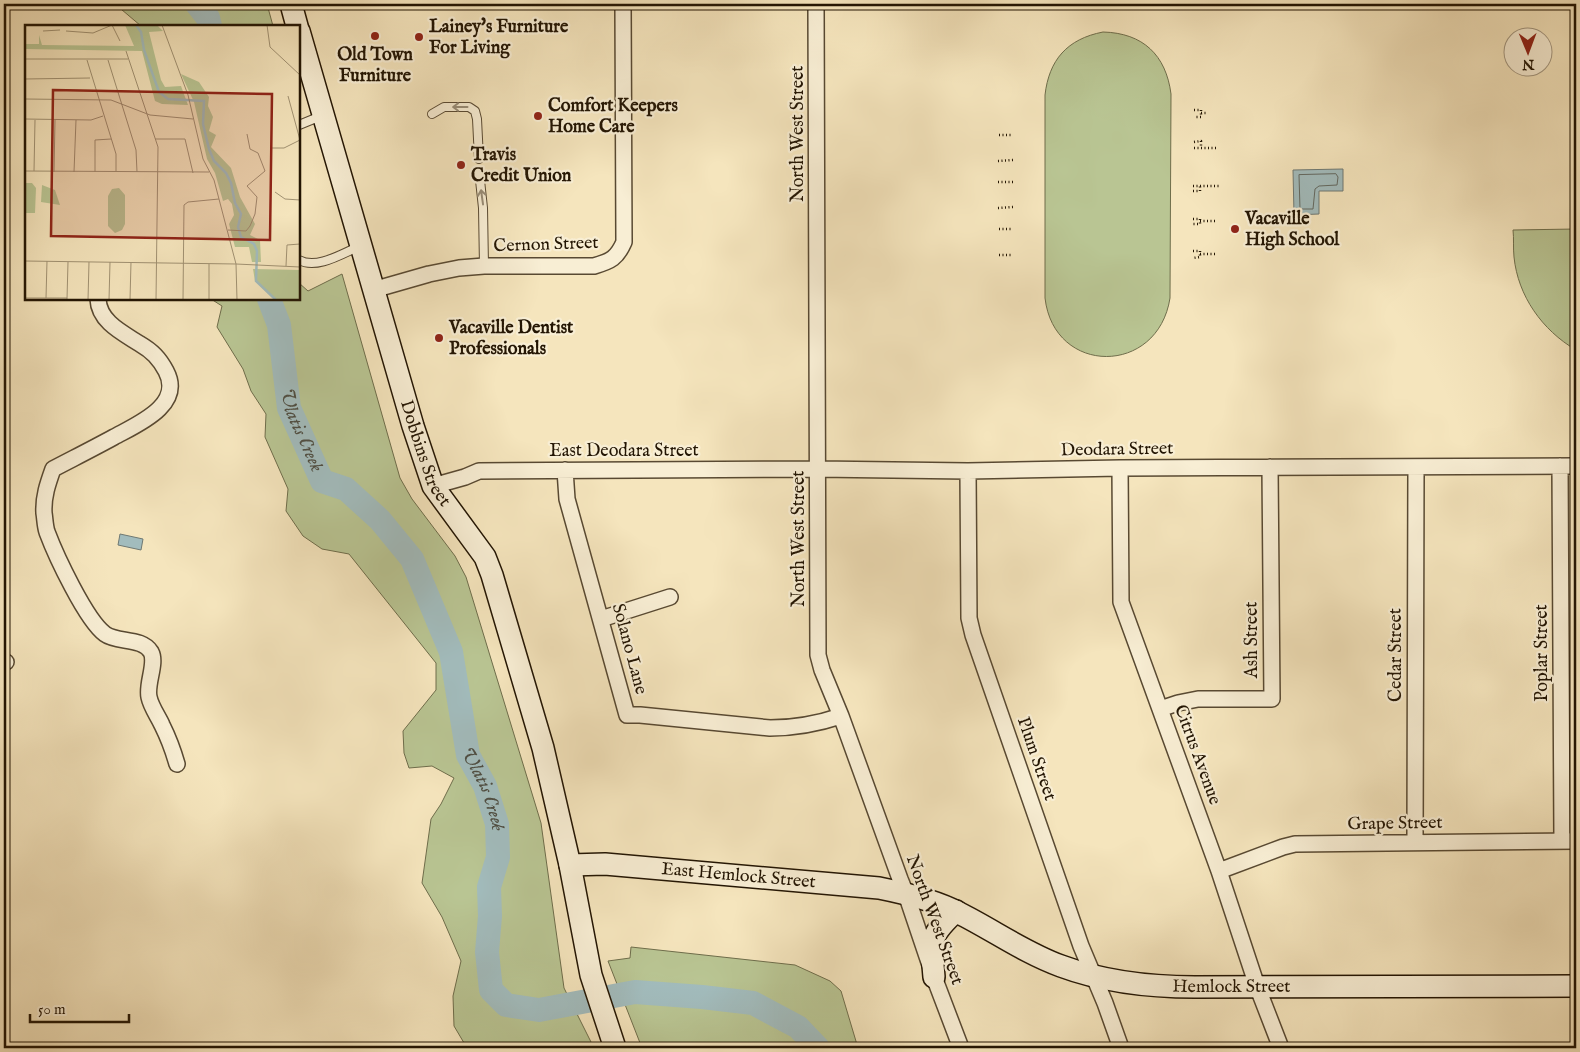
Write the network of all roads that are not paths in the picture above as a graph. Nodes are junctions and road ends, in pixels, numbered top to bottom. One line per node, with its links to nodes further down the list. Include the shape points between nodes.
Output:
1 (291, 4): 4 (street)
2 (623, 4): 14 (street, Cernon Street, via 624,242 619,253 594,266)
3 (816, 4): 22 (street, North West Street)
4 (298, 25)
5 (300, 39): 6 (street, Dobbins Street)
6 (303, 64): 8 (street, Dobbins Street)
7 (432, 114): 10 (lane, one-way to 7, via 475,111 469,107 444,107)
8 (323, 115): 9 (lane); 12 (street, Dobbins Street)
9 (300, 125)
10 (479, 159)
11 (479, 171): 14 (lane, one-way to 11)
12 (360, 246): 13 (lane, via 322,262); 15 (street, Dobbins Street)
13 (300, 261)
14 (484, 266): 15 (street, Cernon Street, via 429,274)
15 (373, 290): 25 (street, Dobbins Street)
16 (98, 300): 30 (street, via 106,319 158,356 171,386 162,406 145,421 53,469 44,513 47,530 68,578 95,624 106,635 137,643 151,652 149,696)
17 (1560, 466): 18 (street, Deodara Street); 20 (street, Deodara Street); 31 (street, Poplar Street)
18 (1576, 466)
19 (1270, 467): 20 (street, Deodara Street); 21 (street, Deodara Street); 28 (street, Ash Street, via 1272,699 1198,699)
20 (1416, 467): 32 (street, Cedar Street)
21 (1120, 468): 24 (street, Deodara Street); 28 (street, Citrus Avenue, via 1121,602)
22 (818, 469): 23 (street, East Deodara Street); 24 (street, Deodara Street); 29 (street, North West Street, via 818,655)
23 (565, 470): 25 (street, East Deodara Street, via 479,471); 27 (street, Solano Lane, via 567,499)
24 (968, 471): 38 (street, Plum Street, via 969,618 973,635)
25 (433, 486): 33 (street, Dobbins Street, via 485,557 492,575 543,748)
26 (670, 597): 27 (street)
27 (601, 619): 29 (street, Solano Lane, via 627,715 770,728 789,728)
28 (1160, 709): 34 (street, Citrus Avenue)
29 (841, 716): 35 (street, North West Street)
30 (177, 764)
31 (1569, 841): 32 (street, Grape Street)
32 (1415, 842): 34 (street, Grape Street, via 1295,844)
33 (570, 865): 35 (street, East Hemlock Street, via 605,864 879,888); 41 (street, Dobbins Street, via 591,975)
34 (1219, 871): 39 (street, Citrus Avenue)
35 (906, 894): 36 (street, Hemlock Street); 37 (street, North West Street)
36 (956, 911): 37 (street, via 932,941); 38 (street, Hemlock Street, via 1024,950)
37 (934, 977): 42 (street, North West Street)
38 (1095, 978): 39 (street, Hemlock Street, via 1158,987); 43 (street, Plum Street)
39 (1257, 986): 40 (street, Hemlock Street); 44 (street, Citrus Avenue)
40 (1576, 986)
41 (612, 1040)
42 (961, 1048)
43 (1121, 1048)
44 (1281, 1048)

